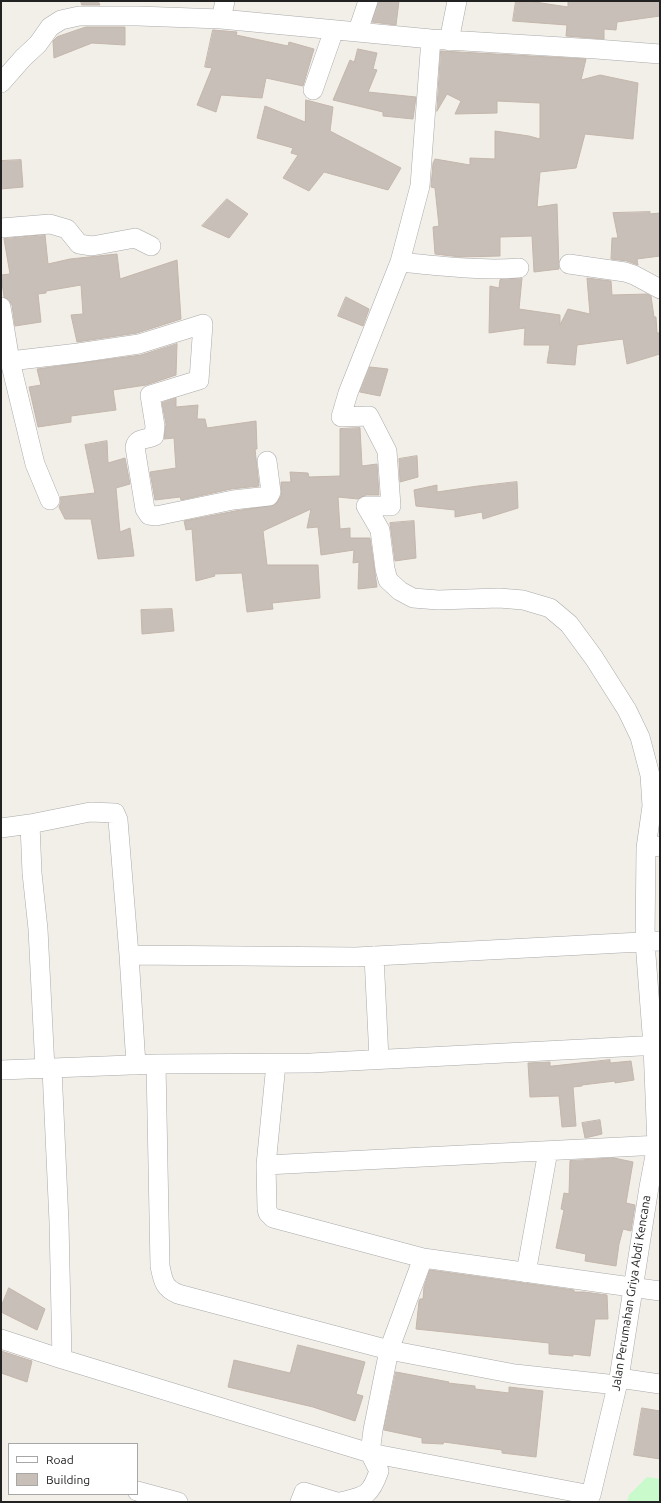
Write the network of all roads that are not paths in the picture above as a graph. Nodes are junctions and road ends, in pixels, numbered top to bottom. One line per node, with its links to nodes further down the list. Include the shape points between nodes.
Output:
1 (368, 1): 5 (street)
2 (457, 1): 6 (street)
3 (223, 10): 4 (street); 8 (street, via 67,18 50,27 38,44)
4 (334, 30): 5 (street); 9 (street)
5 (358, 31): 6 (street)
6 (440, 40): 7 (street); 12 (street, via 420,186)
7 (660, 54)
8 (1, 83)
9 (313, 90)
10 (1, 228): 11 (street, via 50,224 67,229 79,244 92,246 135,238)
11 (151, 246)
12 (400, 262): 14 (street, via 499,270); 20 (street, Jalan Perumahan Griya Abdi Kencana, via 341,417 369,416 387,451 391,506 366,506 380,530 388,580 413,598 499,598 524,600 550,608 569,624 594,658 627,710 640,737)
13 (569, 264): 15 (street, via 625,272)
14 (519, 268)
15 (660, 289)
16 (1, 307): 17 (street)
17 (10, 361): 18 (street, via 139,344 203,324 199,380 150,395 154,436 139,440 135,447 146,514 156,516 233,500 268,496 271,492); 19 (street, via 36,464)
18 (267, 461)
19 (50, 500)
20 (652, 747): 23 (street, Jalan Perumahan Griya Abdi Kencana)
21 (30, 824): 22 (street); 25 (street, via 90,812 115,813 118,820); 32 (street)
22 (1, 828)
23 (651, 853): 24 (street, Jalan Perumahan Griya Abdi Kencana)
24 (653, 942): 26 (street); 27 (street, Jalan Perumahan Griya Abdi Kencana)
25 (129, 955): 26 (street); 31 (street)
26 (374, 956): 28 (street)
27 (656, 1046): 28 (street); 34 (street, Jalan Perumahan Griya Abdi Kencana)
28 (379, 1059): 30 (street)
29 (156, 1064): 30 (street); 31 (street); 42 (street, via 160,1266 169,1290)
30 (276, 1064): 36 (street)
31 (136, 1065): 32 (street)
32 (48, 1069): 33 (street); 43 (street, via 59,1222)
33 (1, 1070)
34 (659, 1145): 35 (street); 39 (street, Jalan Perumahan Griya Abdi Kencana, via 648,1187)
35 (548, 1151): 36 (street); 38 (street)
36 (266, 1166): 37 (street, via 267,1209 273,1218)
37 (423, 1258): 38 (street); 42 (street)
38 (526, 1272): 39 (street)
39 (633, 1288): 40 (street); 44 (street, Jalan Perumahan Griya Abdi Kencana)
40 (660, 1291)
41 (1, 1339): 43 (street, Jalan Perumahan Griya Abdi Kencana)
42 (389, 1350): 44 (street, via 515,1374); 46 (street)
43 (62, 1359): 46 (street, Jalan Perumahan Griya Abdi Kencana)
44 (618, 1382): 45 (street); 48 (street, Jalan Perumahan Griya Abdi Kencana)
45 (660, 1384)
46 (370, 1453): 48 (street, Jalan Perumahan Griya Abdi Kencana); 52 (street, via 378,1471 370,1492)
47 (138, 1491): 49 (street)
48 (591, 1498)
49 (178, 1502)
50 (300, 1502): 51 (street, via 304,1492)
51 (337, 1502)
52 (340, 1502)

